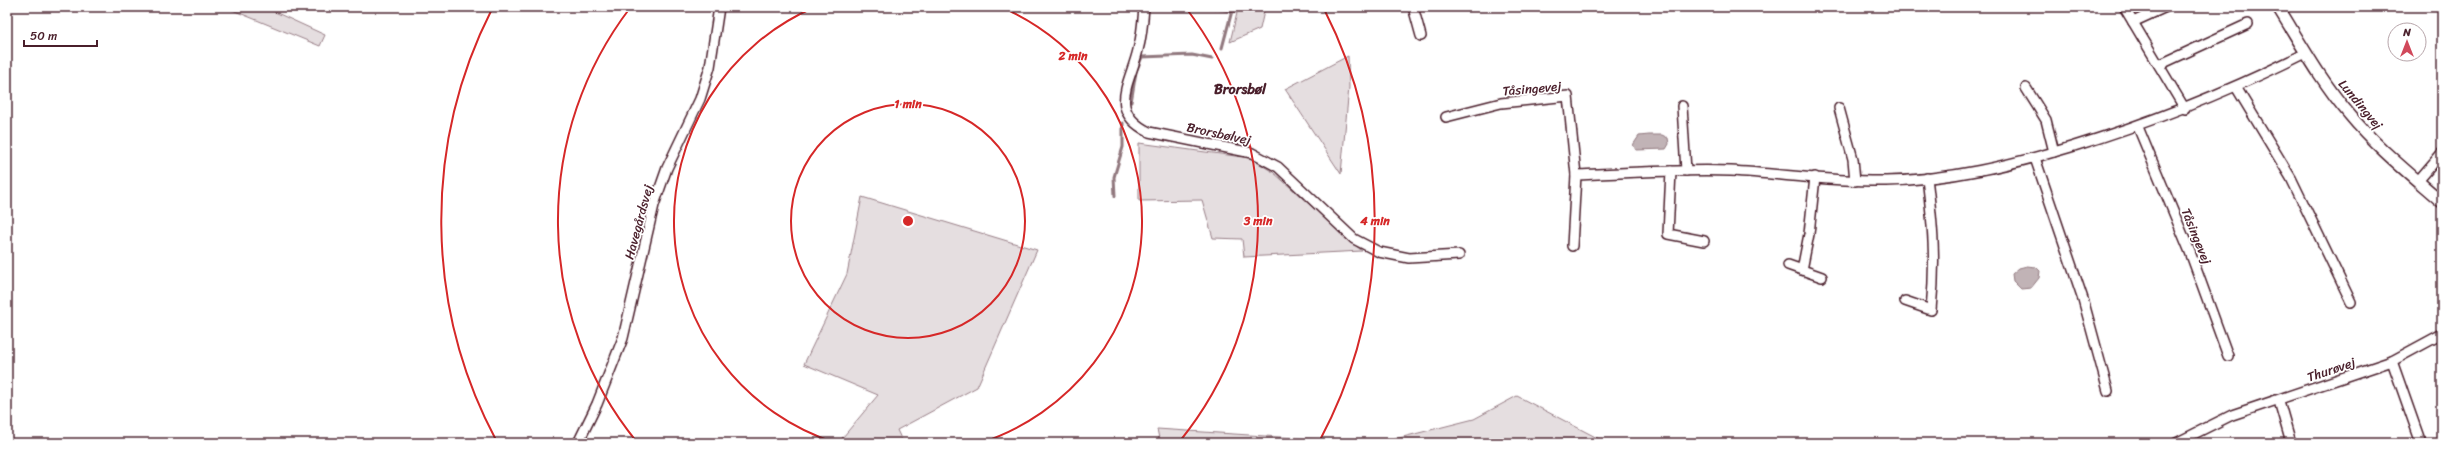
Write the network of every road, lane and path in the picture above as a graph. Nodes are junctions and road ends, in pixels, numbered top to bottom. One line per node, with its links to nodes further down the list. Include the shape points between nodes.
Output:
1 (719, 7): 43 (street, Havegårdsvej, via 710,67 700,99 667,168 654,205 623,338 597,404)
2 (1144, 7): 32 (street, Brorsbølvej, via 1138,50 1123,98 1127,115 1136,126 1149,132 1252,153 1278,167 1354,239 1379,252 1409,258)
3 (1413, 7): 9 (street)
4 (2124, 7): 7 (street)
5 (2166, 7): 7 (street)
6 (2278, 7): 10 (street, Lundingvej)
7 (2133, 22): 11 (street)
8 (2248, 24): 11 (street)
9 (1421, 36)
10 (2306, 53): 12 (street); 28 (street, Lundingvej, via 2332,94 2350,116 2368,136)
11 (2159, 65): 16 (street)
12 (2236, 87): 16 (street); 37 (street, via 2291,178)
13 (2026, 88): 19 (street, via 2046,120)
14 (1682, 106): 23 (street)
15 (1839, 108): 27 (street, via 1853,159)
16 (2185, 109): 18 (street)
17 (1446, 117): 24 (street, Tåsingevej, via 1501,103 1568,96)
18 (2138, 127): 19 (street); 39 (street, Tåsingevej, via 2190,252)
19 (2054, 152): 21 (street)
20 (2442, 153): 28 (street)
21 (2035, 158): 26 (street, via 1981,171); 41 (street, via 2083,299)
22 (1672, 171): 23 (street); 24 (street); 30 (street, via 1668,234)
23 (1686, 171): 25 (street, via 1729,171)
24 (1576, 175): 31 (street, Tåsingevej)
25 (1815, 178): 27 (street); 34 (street, via 1810,234)
26 (1927, 178): 27 (street); 36 (street, via 1934,234 1935,269 1931,310)
27 (1855, 181)
28 (2418, 181): 29 (street, Lundingvej)
29 (2442, 202)
30 (1704, 241)
31 (1572, 246)
32 (1459, 255)
33 (1788, 266): 34 (street)
34 (1802, 270): 35 (street)
35 (1822, 277)
36 (1905, 301)
37 (2351, 302)
38 (2442, 334): 40 (street, Thurøvej)
39 (2228, 356)
40 (2392, 361): 42 (street, Thurøvej); 46 (street)
41 (2108, 391)
42 (2279, 401): 44 (street, Thurøvej, via 2232,415); 45 (street)
43 (578, 443)
44 (2176, 443)
45 (2291, 443)
46 (2421, 443)

